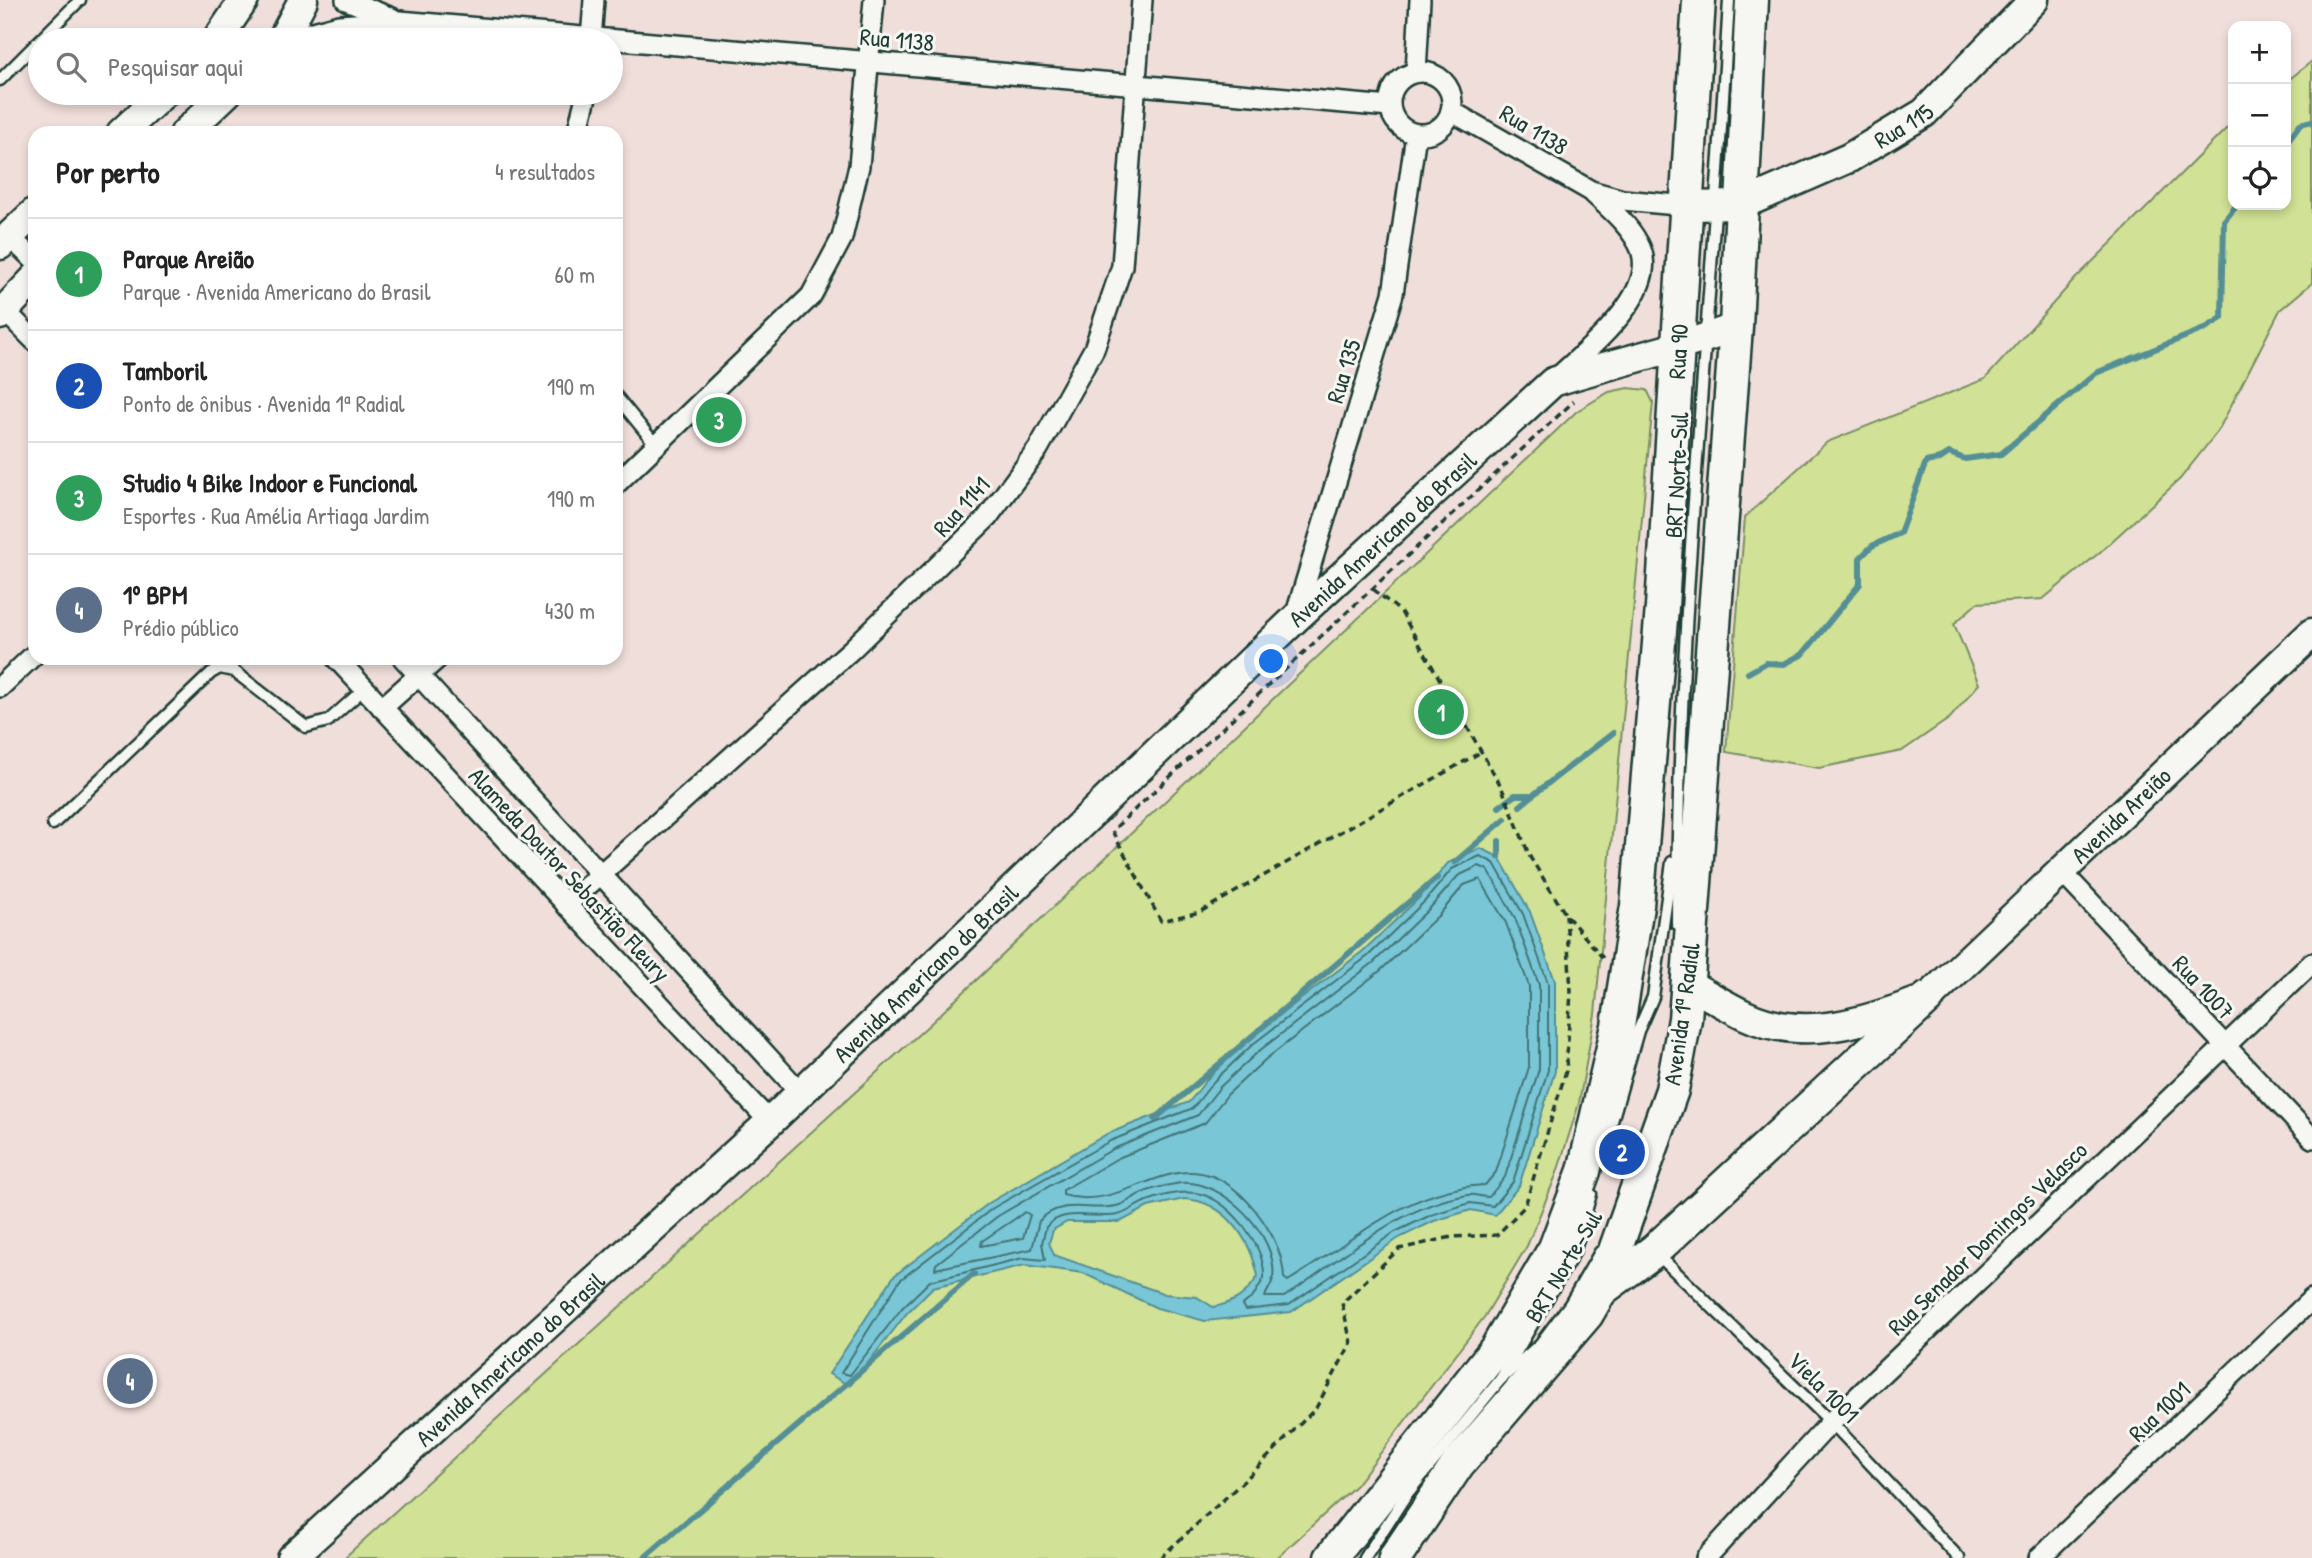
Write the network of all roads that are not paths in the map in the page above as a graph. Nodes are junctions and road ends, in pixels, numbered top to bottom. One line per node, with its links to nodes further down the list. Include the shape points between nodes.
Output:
1 (80, 0): 14 (lane)
2 (244, 0): 15 (street)
3 (303, 0): 16 (street)
4 (346, 0): 13 (street, Rua 1138)
5 (594, 0): 19 (street)
6 (874, 0): 22 (street)
7 (1142, 0): 25 (street, Rua 1141)
8 (1420, 0): 23 (street)
9 (1699, 0): 36 (main road, Rua 90)
10 (1729, 0): 36 (lane)
11 (1752, 0): 36 (main road, Rua 90)
12 (2034, 0): 36 (street, Rua 115, via 1923,113 1849,158)
13 (400, 21): 17 (street, Rua 1138); 18 (street, Rua 1138)
14 (52, 28)
15 (225, 28)
16 (288, 28)
17 (325, 28)
18 (479, 28)
19 (592, 28)
20 (623, 41): 22 (street, Rua 1138)
21 (28, 52): 24 (lane)
22 (869, 61): 25 (street, Rua 1138); 48 (street, via 859,166 842,238 811,296)
23 (1416, 72): 29 (street, via 1395,86); 30 (street, via 1442,80 1452,100)
24 (0, 80)
25 (1136, 84): 29 (street, Rua 1138); 64 (street, Rua 1141, via 1122,266 1094,349 1038,449 978,527)
26 (151, 105): 31 (street)
27 (214, 105): 32 (street)
28 (584, 105): 33 (street)
29 (1390, 107): 34 (street, via 1407,131)
30 (1451, 111): 34 (street, via 1437,130); 35 (street, Rua 1138)
31 (129, 126)
32 (192, 126)
33 (579, 126)
34 (1416, 134): 50 (street, Rua 135, via 1393,294)
35 (1591, 191): 36 (street, Rua 1138, via 1622,200); 39 (street, Rua 1138)
36 (1715, 205): 43 (main road, Rua 90); 45 (main road, Rua 90)
37 (28, 219): 38 (street)
38 (4, 241): 40 (street)
39 (1639, 243): 46 (street, Avenida Americano do Brasil, via 1644,264 1641,284 1631,302)
40 (28, 256)
41 (28, 285): 42 (street)
42 (2, 311): 44 (street)
43 (1736, 327): 45 (street, Avenida Americano do Brasil); 57 (main road, Rua 90)
44 (28, 335)
45 (1692, 343): 46 (street, Avenida Americano do Brasil); 62 (lane, BRT Norte-Sul); 81 (main road, Rua 90, via 1637,906 1618,1026 1584,1171 1555,1248 1496,1349)
46 (1553, 382): 50 (street, Avenida Americano do Brasil)
47 (623, 405): 48 (lane)
48 (656, 445): 49 (street)
49 (623, 477)
50 (1295, 619): 71 (street, Avenida Americano do Brasil)
51 (2312, 633): 63 (street, Avenida Areião)
52 (28, 661): 58 (street)
53 (342, 665): 59 (street, Alameda Doutor Sebastião Fleury)
54 (410, 665): 56 (street, Alameda Doutor Sebastião Fleury)
55 (431, 665): 56 (street)
56 (419, 676): 60 (street); 64 (street, Alameda Doutor Sebastião Fleury)
57 (1711, 682): 68 (main road, Avenida 1ª Radial)
58 (0, 687)
59 (364, 689): 60 (street, Alameda Doutor Sebastião Fleury); 61 (lane, via 328,721 306,727 234,671 220,668)
60 (382, 708): 65 (street, Alameda Doutor Sebastião Fleury)
61 (53, 824)
62 (1677, 826): 66 (lane, BRT Norte-Sul); 74 (lane, BRT Norte-Sul, via 1653,997 1638,1031)
63 (2060, 870): 69 (street, Avenida Areião); 70 (street, Rua 1007)
64 (600, 876): 65 (street, Rua 1141); 71 (street, Alameda Doutor Sebastião Fleury)
65 (566, 905): 72 (street, Alameda Doutor Sebastião Fleury)
66 (1677, 933)
67 (2312, 963): 70 (street, Rua Senador Domingos Velasco)
68 (1683, 972): 69 (street, via 1748,1016 1793,1029 1833,1027 1877,1017); 77 (main road, Avenida 1ª Radial, via 1682,1042 1672,1090); 79 (lane, BRT Norte-Sul, via 1668,1063 1615,1224 1570,1304 1540,1344)
69 (1928, 998): 76 (main road)
70 (2225, 1045): 73 (street, Rua 1007); 80 (street, Rua Senador Domingos Velasco)
71 (800, 1092): 72 (street, Avenida Americano do Brasil)
72 (770, 1122): 82 (street, Avenida Americano do Brasil)
73 (2312, 1138)
74 (1605, 1147)
75 (1593, 1187): 79 (lane, BRT Norte-Sul, via 1574,1254)
76 (1654, 1251): 77 (main road); 80 (lane, Viela 1001)
77 (1601, 1290): 83 (main road, Avenida 1ª Radial, via 1587,1314 1458,1464)
78 (2312, 1299): 86 (street, Rua 1001)
79 (1500, 1380): 81 (lane, BRT Norte-Sul, via 1406,1495)
80 (1831, 1422): 84 (street, Rua Senador Domingos Velasco); 85 (lane, Viela 1001)
81 (1340, 1555)
82 (291, 1558)
83 (1395, 1558)
84 (1706, 1558)
85 (1959, 1558)
86 (2039, 1558)

